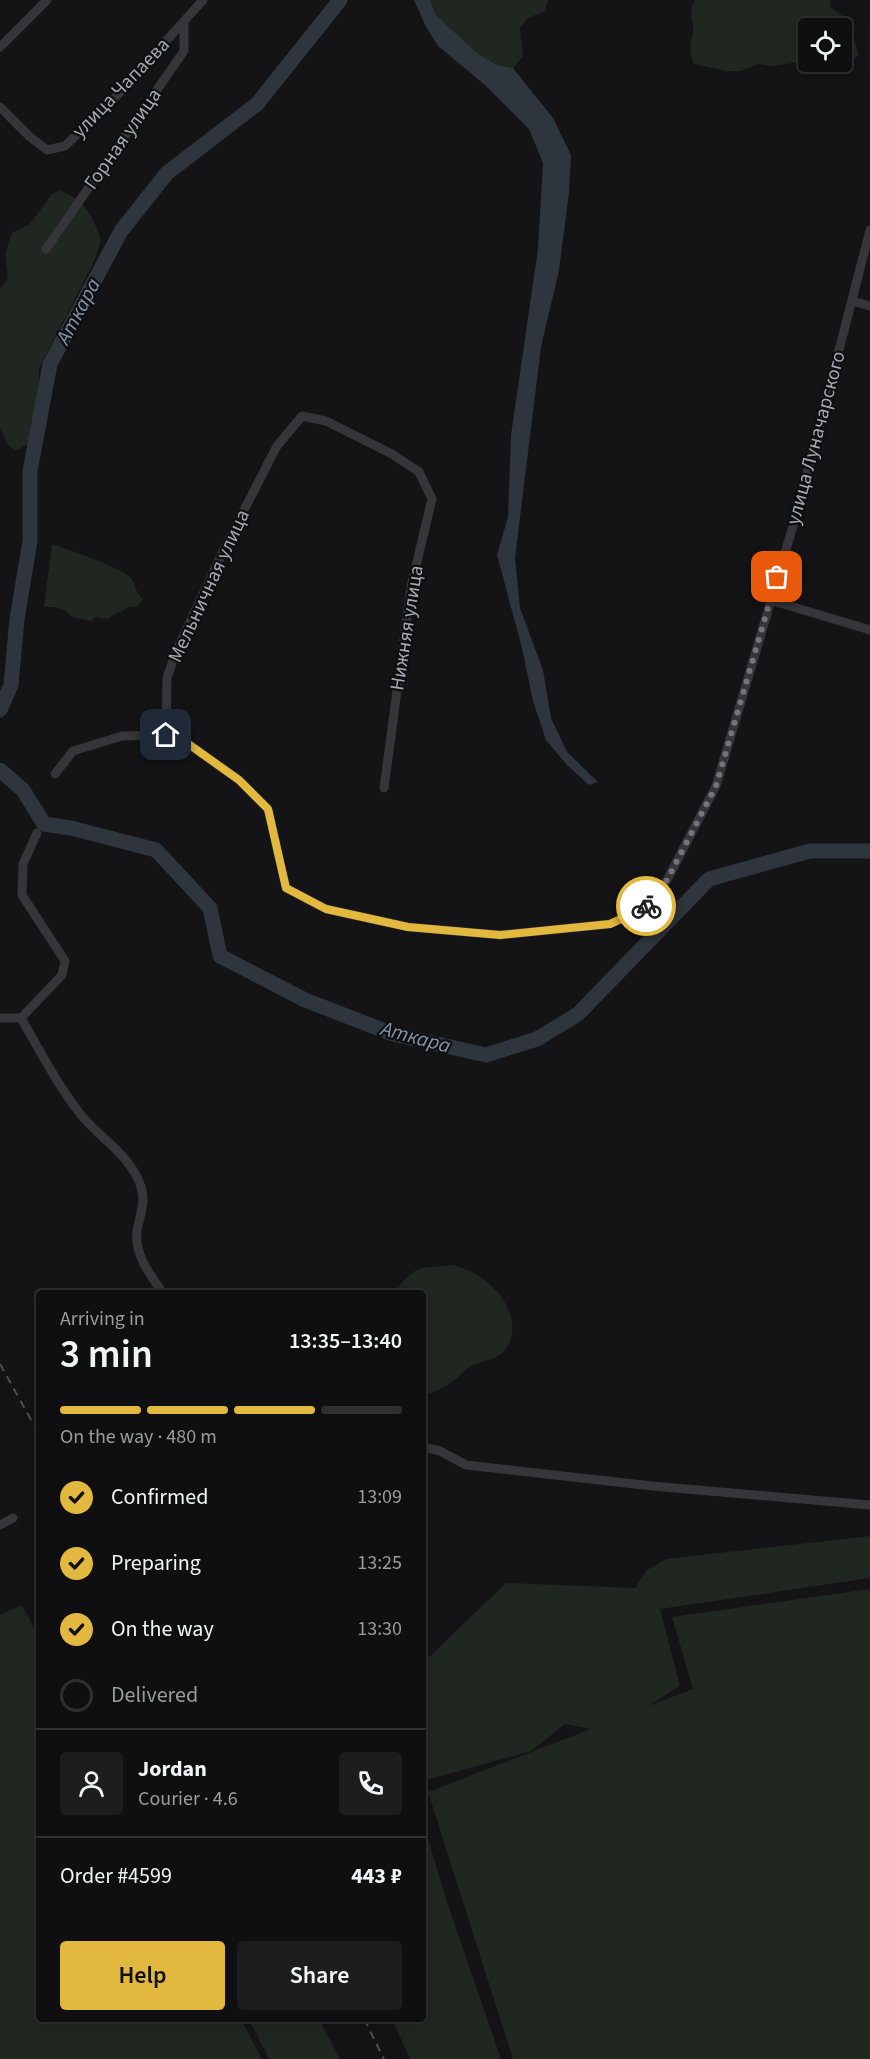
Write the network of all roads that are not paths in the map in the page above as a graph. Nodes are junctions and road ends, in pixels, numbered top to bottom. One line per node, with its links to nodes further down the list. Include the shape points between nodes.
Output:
1 (46, 0): 4 (street)
2 (203, 0): 3 (street)
3 (184, 23): 5 (street, улица Чапаева, via 65,146 47,150); 7 (street, Горная улица, via 184,51)
4 (0, 47)
5 (0, 108)
6 (870, 230): 8 (street, улица Луначарского)
7 (46, 249)
8 (852, 301): 9 (street); 11 (street, улица Луначарского)
9 (870, 306)
10 (419, 472): 13 (street, Мельничная улица, via 326,421 302,416 277,446 176,652 167,678); 15 (street, Нижняя улица, via 432,499 411,587)
11 (770, 600): 12 (street); 13 (street, улица Луначарского, via 716,786 667,880 643,909 610,924 500,935 408,927 326,909 286,888 268,809 239,780 180,738)
12 (870, 630)
13 (166, 735): 14 (street, via 122,736 73,752)
14 (55, 774)
15 (384, 788)
16 (37, 833): 18 (street, via 23,864 22,895 65,961 62,975)
17 (0, 1018): 18 (street)
18 (21, 1018): 19 (street, via 70,1101 88,1124 125,1157 138,1179 144,1199 137,1232 138,1249)
19 (161, 1290)
20 (426, 1448): 21 (street, via 466,1464 652,1486)
21 (870, 1505)
22 (13, 1518): 23 (street)
23 (0, 1525)

